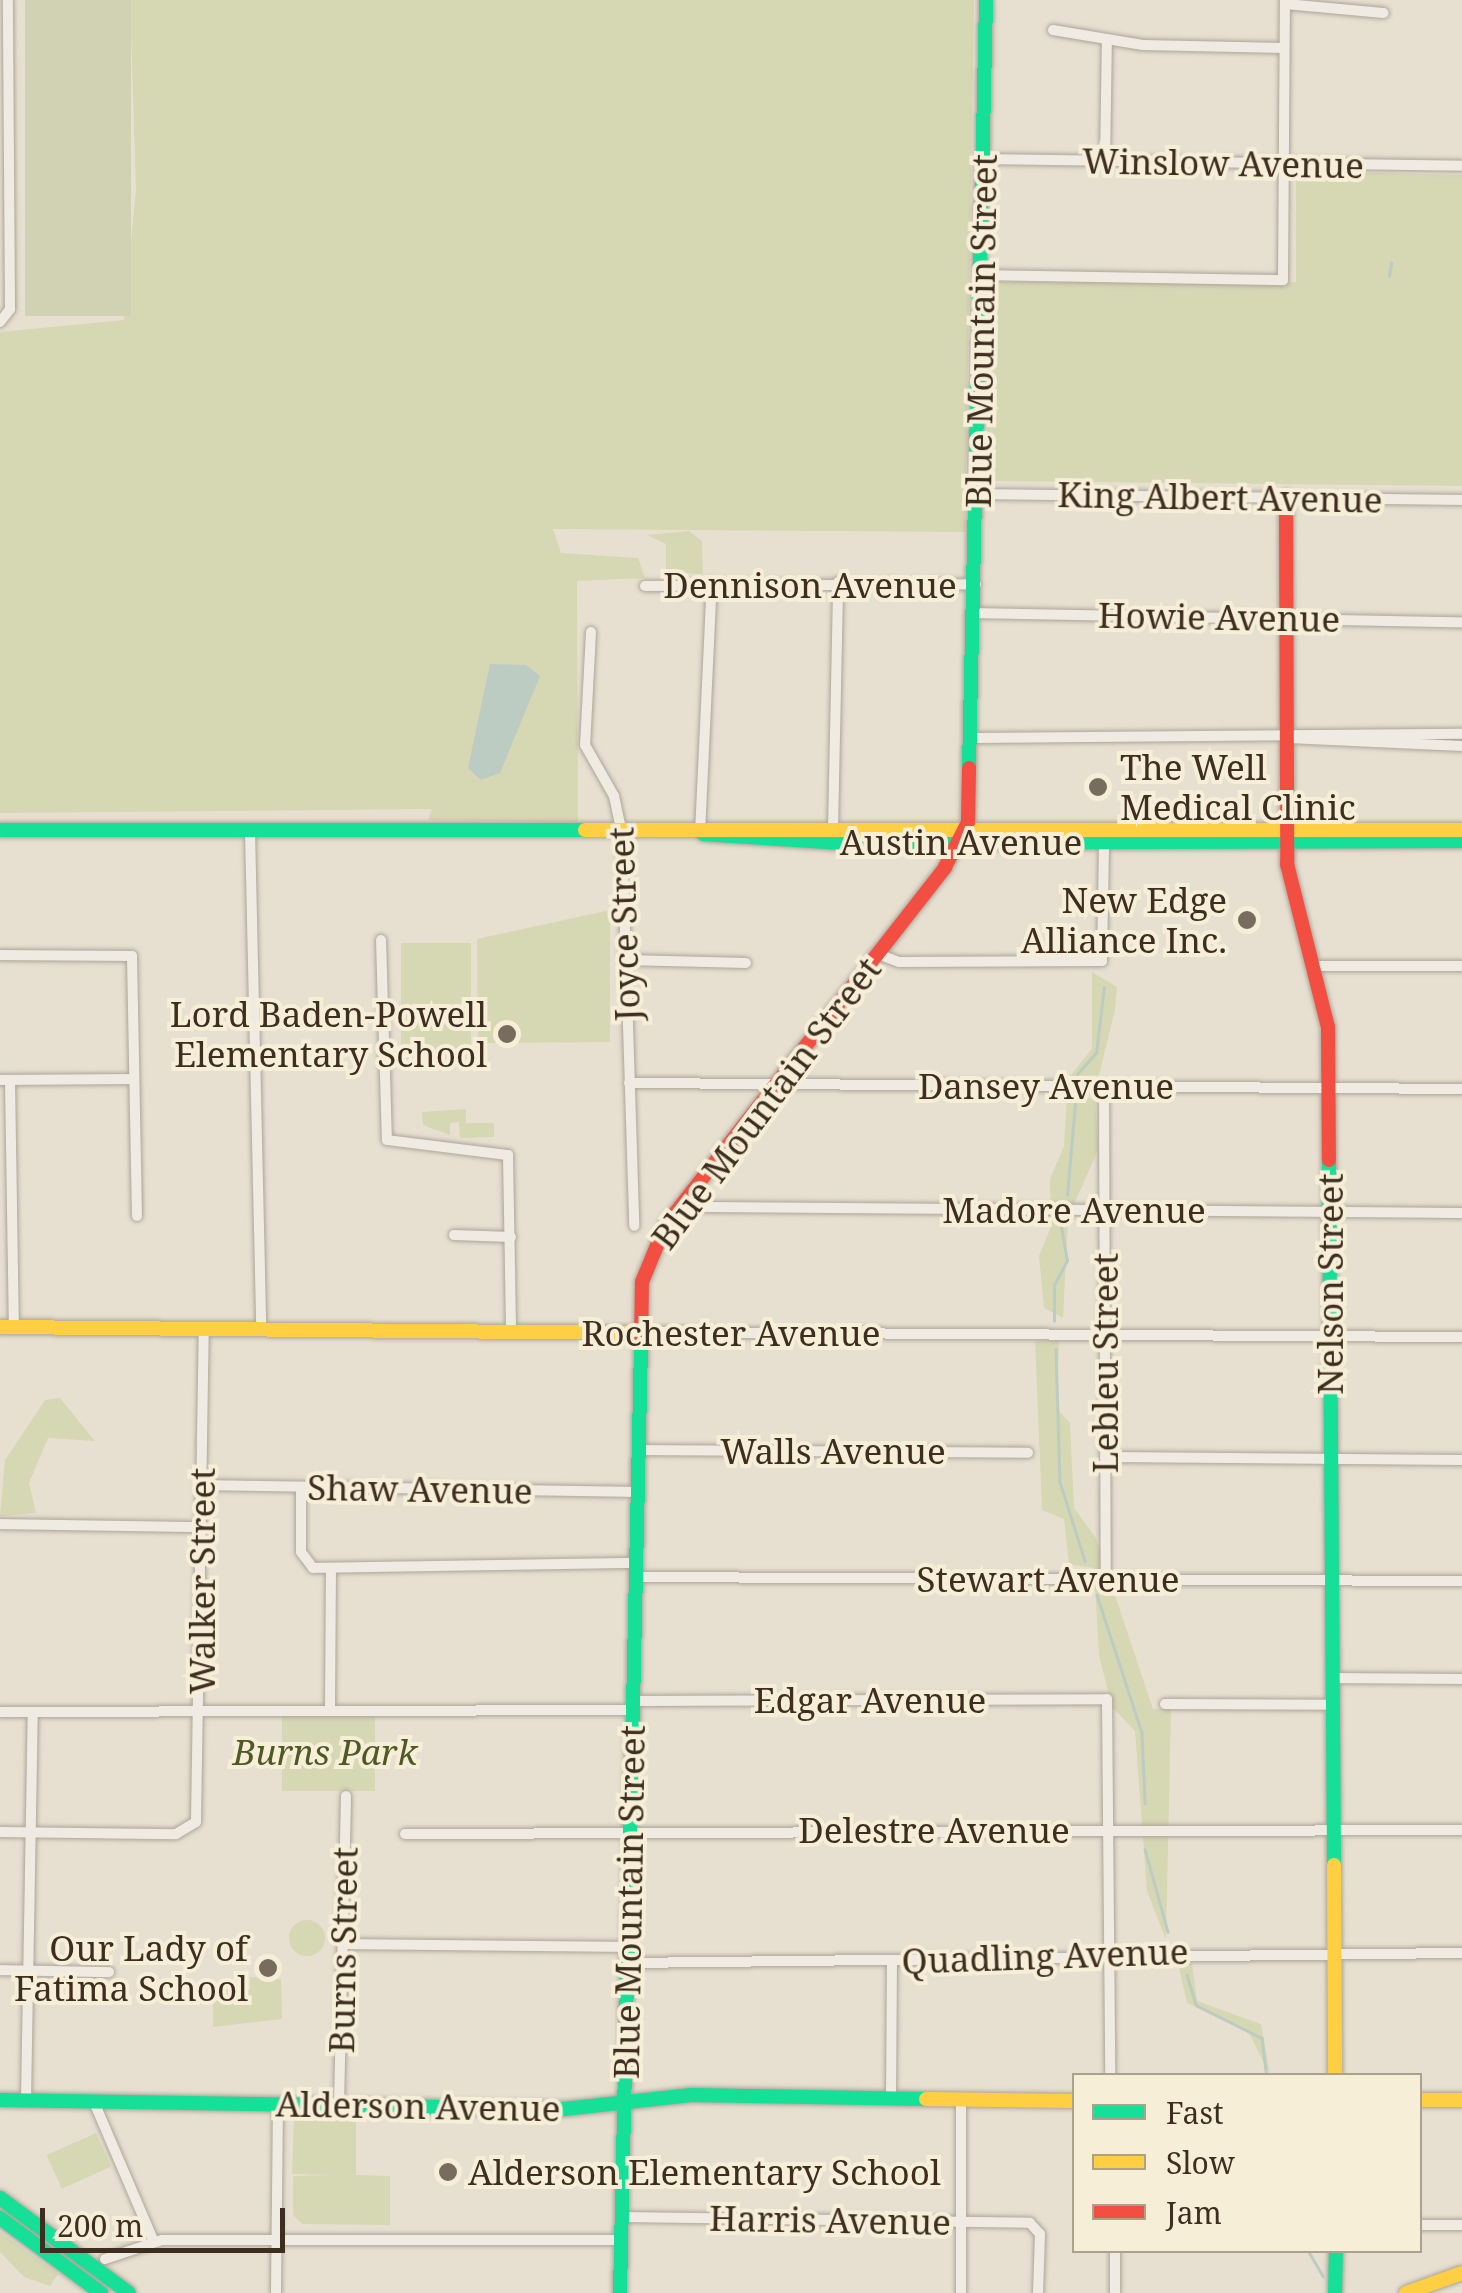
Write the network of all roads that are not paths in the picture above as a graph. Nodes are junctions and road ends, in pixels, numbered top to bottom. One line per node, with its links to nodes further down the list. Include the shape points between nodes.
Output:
1 (8, 0): 8 (street)
2 (986, 0): 9 (main road, Blue Mountain Street)
3 (1285, 2): 4 (street); 7 (street)
4 (1384, 13)
5 (1053, 30): 6 (street)
6 (1106, 40): 7 (street); 10 (street)
7 (1284, 48): 11 (street)
8 (4, 60): 13 (street)
9 (985, 159): 10 (street, Winslow Avenue); 14 (main road, Blue Mountain Street)
10 (1106, 162): 11 (street, Winslow Avenue)
11 (1285, 164): 12 (street, Winslow Avenue); 14 (street, via 1284,280)
12 (1462, 166)
13 (4, 192): 15 (street, via 10,312)
14 (982, 275): 16 (main road, Blue Mountain Street)
15 (0, 322)
16 (977, 494): 17 (street, King Albert Avenue); 21 (main road, Blue Mountain Street)
17 (1286, 497): 18 (street, King Albert Avenue); 24 (main road, Nelson Street)
18 (1462, 500)
19 (838, 582): 20 (street, Dennison Avenue); 21 (street, Dennison Avenue); 32 (street)
20 (712, 583): 22 (street, Dennison Avenue); 36 (street)
21 (976, 584): 23 (main road, Blue Mountain Street)
22 (645, 586)
23 (976, 613): 24 (street, Howie Avenue); 28 (main road, Blue Mountain Street)
24 (1287, 619): 25 (street, Howie Avenue); 29 (main road, Nelson Street)
25 (1462, 622)
26 (591, 632): 35 (street, Joyce Street, via 585,744 614,796)
27 (1462, 734): 29 (street)
28 (974, 738): 29 (street); 38 (main road, Blue Mountain Street)
29 (1288, 738): 30 (street); 39 (main road, Nelson Street)
30 (1462, 746)
31 (0, 830): 34 (main road, Austin Avenue)
32 (833, 830): 36 (main road, Austin Avenue); 38 (main road, Austin Avenue)
33 (1462, 830): 39 (main road, Austin Avenue)
34 (250, 832): 35 (main road, Austin Avenue); 65 (street)
35 (622, 834): 36 (main road, Austin Avenue); 44 (street, Joyce Street)
36 (702, 834): 38 (main road, Austin Avenue)
37 (1108, 835): 38 (main road, Austin Avenue); 39 (main road, Austin Avenue); 42 (street, via 1102,961 899,962)
38 (963, 836): 42 (main road, Blue Mountain Street)
39 (1287, 836): 40 (main road, Austin Avenue); 46 (main road, Nelson Street)
40 (1462, 841)
41 (381, 940): 62 (street, via 390,1143 506,1152)
42 (878, 954): 51 (main road, Blue Mountain Street)
43 (0, 955): 48 (street, via 132,956)
44 (626, 960): 45 (street); 50 (street, Joyce Street)
45 (746, 963)
46 (1314, 966): 47 (street); 53 (main road, Nelson Street)
47 (1462, 966)
48 (134, 1079): 49 (street); 59 (street)
49 (5, 1080): 63 (street)
50 (629, 1083): 51 (street, Dansey Avenue); 60 (street, Joyce Street)
51 (775, 1084): 52 (street, Dansey Avenue); 55 (main road, Blue Mountain Street)
52 (1104, 1087): 53 (street, Dansey Avenue); 56 (street, Lebleu Street)
53 (1328, 1088): 54 (street, Dansey Avenue); 57 (main road, Nelson Street)
54 (1462, 1090)
55 (688, 1198): 56 (street, Madore Avenue, via 706,1207); 67 (main road, Blue Mountain Street, via 651,1254)
56 (1104, 1211): 57 (street, Madore Avenue); 68 (street, Lebleu Street)
57 (1329, 1212): 58 (street, Madore Avenue); 69 (main road, Nelson Street)
58 (1462, 1212)
59 (138, 1216)
60 (634, 1226)
61 (454, 1236): 62 (street)
62 (511, 1237): 66 (street)
63 (7, 1327): 64 (main road, Rochester Avenue)
64 (204, 1330): 65 (main road, Rochester Avenue); 76 (street, Walker Street)
65 (261, 1330): 66 (main road, Rochester Avenue)
66 (511, 1332): 67 (main road, Rochester Avenue)
67 (638, 1332): 68 (street, Rochester Avenue); 71 (main road, Blue Mountain Street)
68 (1105, 1334): 69 (street, Rochester Avenue); 73 (street, Lebleu Street)
69 (1330, 1337): 70 (street, Rochester Avenue); 74 (main road, Nelson Street)
70 (1462, 1338)
71 (638, 1450): 72 (street, Walls Avenue); 78 (main road, Blue Mountain Street)
72 (1028, 1452)
73 (1105, 1456): 74 (street); 83 (street, Lebleu Street)
74 (1331, 1458): 75 (street); 84 (main road, Nelson Street)
75 (1462, 1460)
76 (203, 1484): 77 (street, Shaw Avenue); 80 (street, Walker Street)
77 (301, 1487): 78 (street, Shaw Avenue); 81 (street, Stewart Avenue, via 307,1565)
78 (636, 1492): 82 (main road, Blue Mountain Street)
79 (0, 1524): 80 (street)
80 (202, 1527): 92 (street, Walker Street)
81 (331, 1568): 82 (street, Stewart Avenue); 91 (street)
82 (635, 1570): 83 (street, Stewart Avenue); 90 (main road, Blue Mountain Street)
83 (1106, 1579): 84 (street, Stewart Avenue)
84 (1331, 1580): 85 (street, Stewart Avenue); 86 (main road, Nelson Street)
85 (1462, 1581)
86 (1332, 1678): 87 (street); 89 (main road, Nelson Street)
87 (1462, 1679)
88 (1165, 1704): 89 (street)
89 (1332, 1704): 97 (main road, Nelson Street)
90 (632, 1706): 91 (street, Edgar Avenue); 96 (street, Edgar Avenue, via 1107,1699); 101 (main road, Blue Mountain Street)
91 (330, 1708): 92 (street, Edgar Avenue)
92 (201, 1711): 94 (street, Edgar Avenue); 100 (street, Walker Street, via 191,1830)
93 (0, 1712): 94 (street, Edgar Avenue)
94 (33, 1712): 100 (street)
95 (346, 1796): 103 (street, Burns Street)
96 (1107, 1829): 97 (street, Delestre Avenue); 101 (street, Delestre Avenue); 107 (street)
97 (1334, 1830): 98 (street, Delestre Avenue); 105 (main road, Nelson Street)
98 (1462, 1830)
99 (0, 1832): 100 (street)
100 (32, 1832): 111 (street)
101 (630, 1832): 102 (street, Delestre Avenue); 104 (main road, Blue Mountain Street)
102 (406, 1834)
103 (342, 1944): 104 (street); 125 (street, Burns Street)
104 (628, 1947): 109 (main road, Blue Mountain Street)
105 (1334, 1952): 106 (street, Quadling Avenue); 107 (street, Quadling Avenue); 114 (main road, Nelson Street)
106 (1462, 1953)
107 (1110, 1955): 108 (street, Quadling Avenue); 113 (street)
108 (892, 1960): 109 (street, Quadling Avenue); 117 (street)
109 (628, 1963): 123 (main road, Blue Mountain Street)
110 (0, 1970): 111 (street)
111 (29, 1970): 112 (street); 116 (street)
112 (109, 1972)
113 (1110, 2073)
114 (1335, 2073)
115 (0, 2100): 116 (main road, Alderson Avenue)
116 (26, 2100): 122 (main road, Alderson Avenue)
117 (891, 2100): 118 (main road, Alderson Avenue); 123 (main road, Alderson Avenue)
118 (962, 2100): 121 (main road, Alderson Avenue); 129 (street)
119 (1422, 2100): 120 (main road)
120 (1462, 2100)
121 (1072, 2101)
122 (94, 2102): 124 (main road, Alderson Avenue); 134 (street)
123 (625, 2103): 125 (main road, Alderson Avenue); 127 (main road, Blue Mountain Street)
124 (278, 2104): 125 (main road, Alderson Avenue); 133 (street)
125 (339, 2105)
126 (0, 2198): 140 (main road)
127 (623, 2217): 129 (street, Harris Avenue); 132 (main road, Blue Mountain Street)
128 (0, 2218): 139 (main road)
129 (962, 2222): 143 (street); 144 (street, Harris Avenue, via 1038,2226)
130 (1462, 2224): 131 (street)
131 (1422, 2225)
132 (622, 2240): 133 (street); 142 (main road, Blue Mountain Street)
133 (276, 2241): 134 (street); 141 (street)
134 (154, 2242): 137 (street)
135 (1115, 2253): 145 (street)
136 (1336, 2253): 146 (main road)
137 (105, 2260)
138 (1462, 2273): 147 (main road)
139 (101, 2293)
140 (129, 2293)
141 (276, 2293)
142 (620, 2293)
143 (961, 2293)
144 (1038, 2293)
145 (1115, 2293)
146 (1334, 2293)
147 (1406, 2293)

